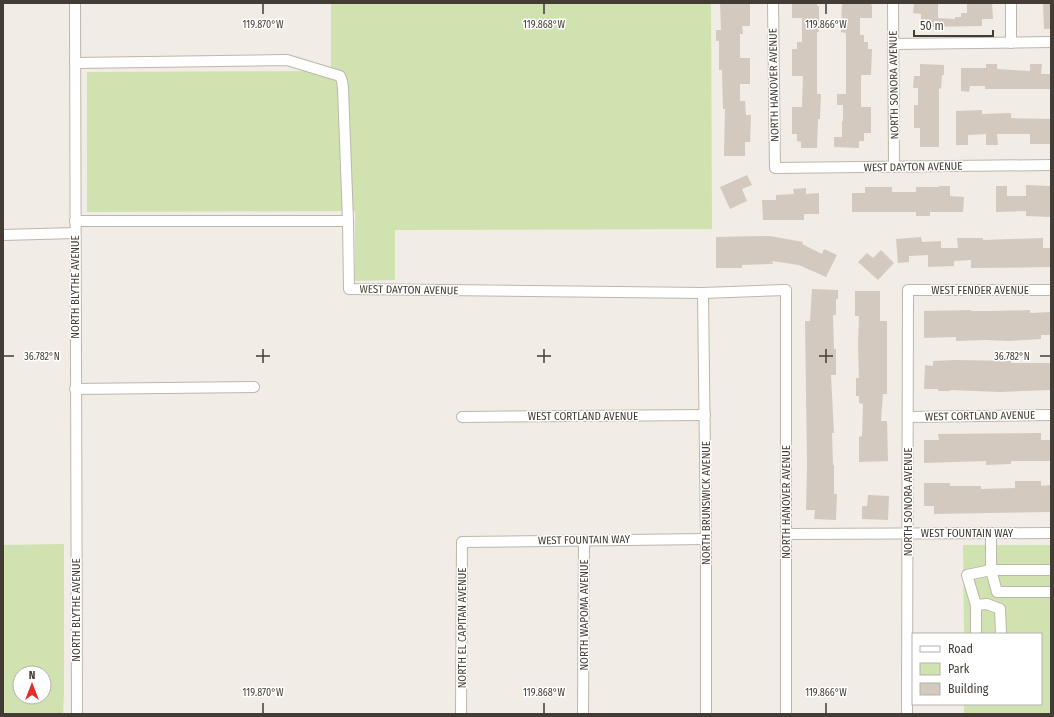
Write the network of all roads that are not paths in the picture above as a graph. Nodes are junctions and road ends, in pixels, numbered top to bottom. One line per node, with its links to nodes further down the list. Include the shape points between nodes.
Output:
1 (75, 3): 8 (street, NORTH BLYTHE AVENUE)
2 (773, 3): 11 (street, NORTH HANOVER AVENUE)
3 (893, 3): 7 (street, NORTH SONORA AVENUE)
4 (1011, 3): 6 (street)
5 (1051, 42): 6 (street)
6 (1011, 43): 7 (street)
7 (893, 44): 10 (street, NORTH SONORA AVENUE)
8 (75, 63): 12 (street, NORTH BLYTHE AVENUE); 13 (street, via 287,60 340,76 343,88)
9 (1051, 165): 10 (street, WEST DAYTON AVENUE)
10 (894, 167): 11 (street, WEST DAYTON AVENUE)
11 (775, 168)
12 (74, 221): 13 (street); 14 (street, NORTH BLYTHE AVENUE)
13 (348, 221): 19 (street, WEST DAYTON AVENUE, via 349,289)
14 (74, 233): 15 (street); 21 (street, NORTH BLYTHE AVENUE)
15 (3, 235)
16 (786, 290): 19 (street, WEST DAYTON AVENUE); 29 (street, NORTH HANOVER AVENUE)
17 (908, 290): 18 (street, WEST FENDER AVENUE); 25 (street, NORTH SONORA AVENUE)
18 (1051, 290)
19 (703, 293): 22 (street, NORTH BRUNSWICK AVENUE)
20 (254, 387): 21 (street)
21 (75, 389): 39 (street, NORTH BLYTHE AVENUE)
22 (705, 415): 24 (street, WEST CORTLAND AVENUE); 30 (street, NORTH BRUNSWICK AVENUE)
23 (1051, 415): 25 (street, WEST CORTLAND AVENUE)
24 (462, 417)
25 (908, 417): 26 (street, NORTH SONORA AVENUE)
26 (908, 533): 27 (street, WEST FOUNTAIN WAY); 29 (street, WEST FOUNTAIN WAY); 44 (street, NORTH SONORA AVENUE)
27 (991, 533): 28 (street, WEST FOUNTAIN WAY); 33 (street)
28 (1051, 533)
29 (786, 534): 43 (street, NORTH HANOVER AVENUE)
30 (706, 539): 31 (street, WEST FOUNTAIN WAY); 42 (street, NORTH BRUNSWICK AVENUE)
31 (584, 540): 32 (street, WEST FOUNTAIN WAY); 41 (street, NORTH WAPOMA AVENUE)
32 (462, 542): 40 (street, NORTH EL CAPITAN AVENUE)
33 (991, 570): 34 (street); 35 (street, via 997,592); 36 (street, via 967,575)
34 (1051, 570)
35 (1051, 592)
36 (976, 605): 37 (street); 38 (street, via 987,604 1000,609)
37 (976, 633)
38 (1001, 633)
39 (77, 714)
40 (461, 714)
41 (583, 714)
42 (706, 714)
43 (786, 714)
44 (907, 714)

